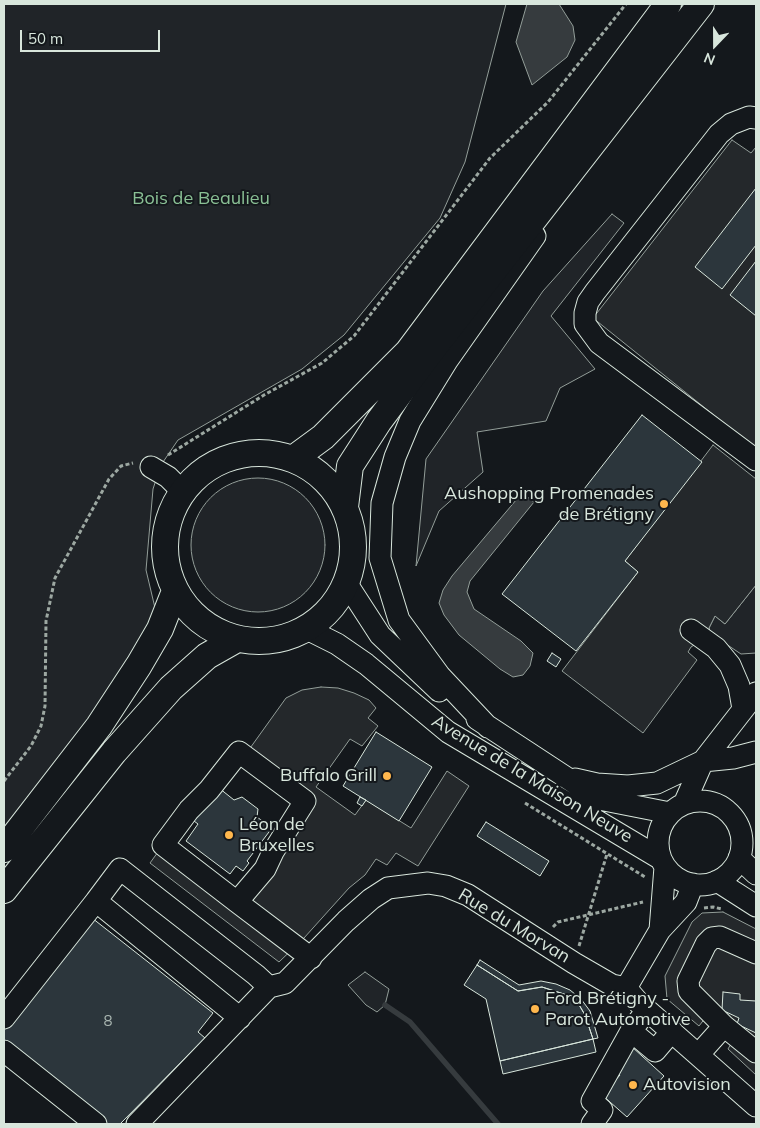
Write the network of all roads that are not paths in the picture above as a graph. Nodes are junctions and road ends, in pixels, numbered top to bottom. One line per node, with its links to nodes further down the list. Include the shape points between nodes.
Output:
1 (668, 4): 4 (main road, via 408,352 323,437)
2 (694, 13): 8 (main road, via 379,421 350,466); 15 (street, via 447,361 410,421 384,494 380,558 399,620 440,676)
3 (756, 118): 5 (street, via 731,124 719,134 595,292 585,313 586,324 599,343)
4 (293, 459): 7 (main road, via 269,453 244,454 200,474); 8 (main road, via 326,481)
5 (756, 460)
6 (151, 467): 7 (street, via 168,477)
7 (182, 492): 10 (main road, via 166,530 168,571)
8 (345, 507): 9 (main road, via 353,549)
9 (347, 584): 11 (main road, via 330,609); 15 (street, Avenue de la Maison Neuve, via 380,635 438,690)
10 (175, 591): 13 (main road, via 201,622); 22 (main road, via 160,629 99,726)
11 (306, 629): 13 (main road, via 273,640); 24 (street, Avenue de la Maison Neuve, via 337,644 366,664 448,732)
12 (691, 630): 14 (street, via 716,648 730,665)
13 (237, 639): 28 (main road, via 207,656 171,688 114,752)
14 (750, 701): 17 (street)
15 (488, 727): 19 (street, Avenue de la Maison Neuve)
16 (756, 752): 17 (street)
17 (713, 760): 18 (street, via 742,767); 19 (street, via 657,782 638,785 597,784); 20 (street)
18 (756, 765)
19 (563, 776): 20 (street, Avenue de la Maison Neuve, via 599,799)
20 (677, 808): 21 (street, via 696,801 708,802 720,806); 24 (street, via 658,834)
21 (749, 829): 23 (street)
22 (4, 849)
23 (739, 858): 25 (street); 26 (street, via 734,868)
24 (663, 863): 27 (street, via 673,875); 32 (street)
25 (756, 874)
26 (717, 881): 27 (street); 31 (street)
27 (692, 884): 32 (street, via 686,902)
28 (4, 890)
29 (96, 901): 35 (street, via 120,869 256,975); 38 (street); 39 (street)
30 (237, 902): 30 (street, via 265,868 305,801 239,752 163,846); 34 (street)
31 (756, 906)
32 (660, 930): 36 (street)
33 (756, 953): 40 (street, via 720,937 712,938 688,981 689,991)
34 (310, 958): 35 (street, Rue du Morvan); 36 (street, Rue du Morvan, via 346,920 388,888 406,884 437,884 468,895 574,963)
35 (277, 985): 39 (street, Rue du Morvan)
36 (626, 988): 37 (street, Rue du Morvan)
37 (647, 1010): 41 (street); 42 (street, Rue du Morvan)
38 (4, 1018)
39 (240, 1018): 48 (street, Rue du Morvan)
40 (724, 1026): 44 (street); 45 (street)
41 (631, 1030): 42 (street, via 655,1051); 49 (street, via 592,1101 602,1110)
42 (672, 1031): 45 (street, Rue du Morvan)
43 (4, 1051): 47 (street)
44 (756, 1052)
45 (699, 1054): 46 (street, Rue du Morvan)
46 (756, 1106)
47 (96, 1124)
48 (138, 1124)
49 (592, 1124)

